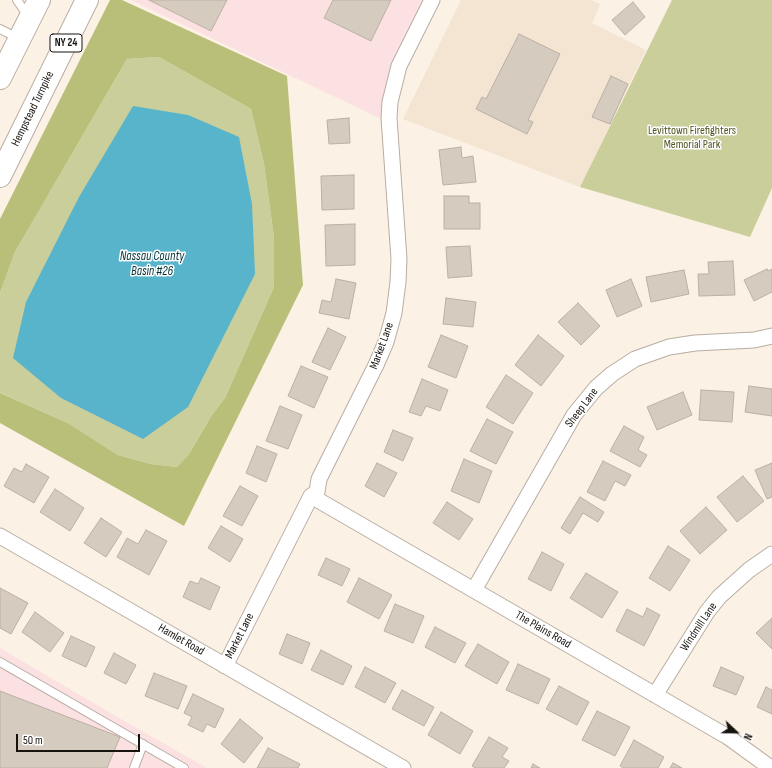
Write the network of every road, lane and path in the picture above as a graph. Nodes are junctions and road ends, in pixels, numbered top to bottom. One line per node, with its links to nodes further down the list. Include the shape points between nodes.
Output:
1 (17, 0): 4 (lane)
2 (87, 0): 8 (main road, Hempstead Turnpike / NY 24)
3 (432, 0): 10 (street, Market Lane, via 399,66 390,102 399,259 394,313 376,365 319,479 317,492)
4 (34, 9): 6 (main road)
5 (0, 29): 6 (lane)
6 (19, 39): 7 (main road)
7 (0, 78)
8 (0, 176)
9 (772, 336): 13 (street, Sheep Lane, via 754,340 695,342 669,347 636,359 612,374 596,388 574,415)
10 (311, 496): 13 (street, The Plains Road); 15 (street, Market Lane)
11 (0, 536): 15 (street, Hamlet Road)
12 (772, 554): 16 (street, Windmill Lane, via 749,570 719,597)
13 (474, 590): 16 (street, The Plains Road)
14 (0, 662): 17 (lane)
15 (225, 666): 20 (street, Hamlet Road)
16 (656, 695): 21 (street, The Plains Road, via 728,737)
17 (143, 744): 18 (lane); 19 (lane)
18 (134, 768)
19 (184, 768)
20 (403, 768)
21 (771, 768)

